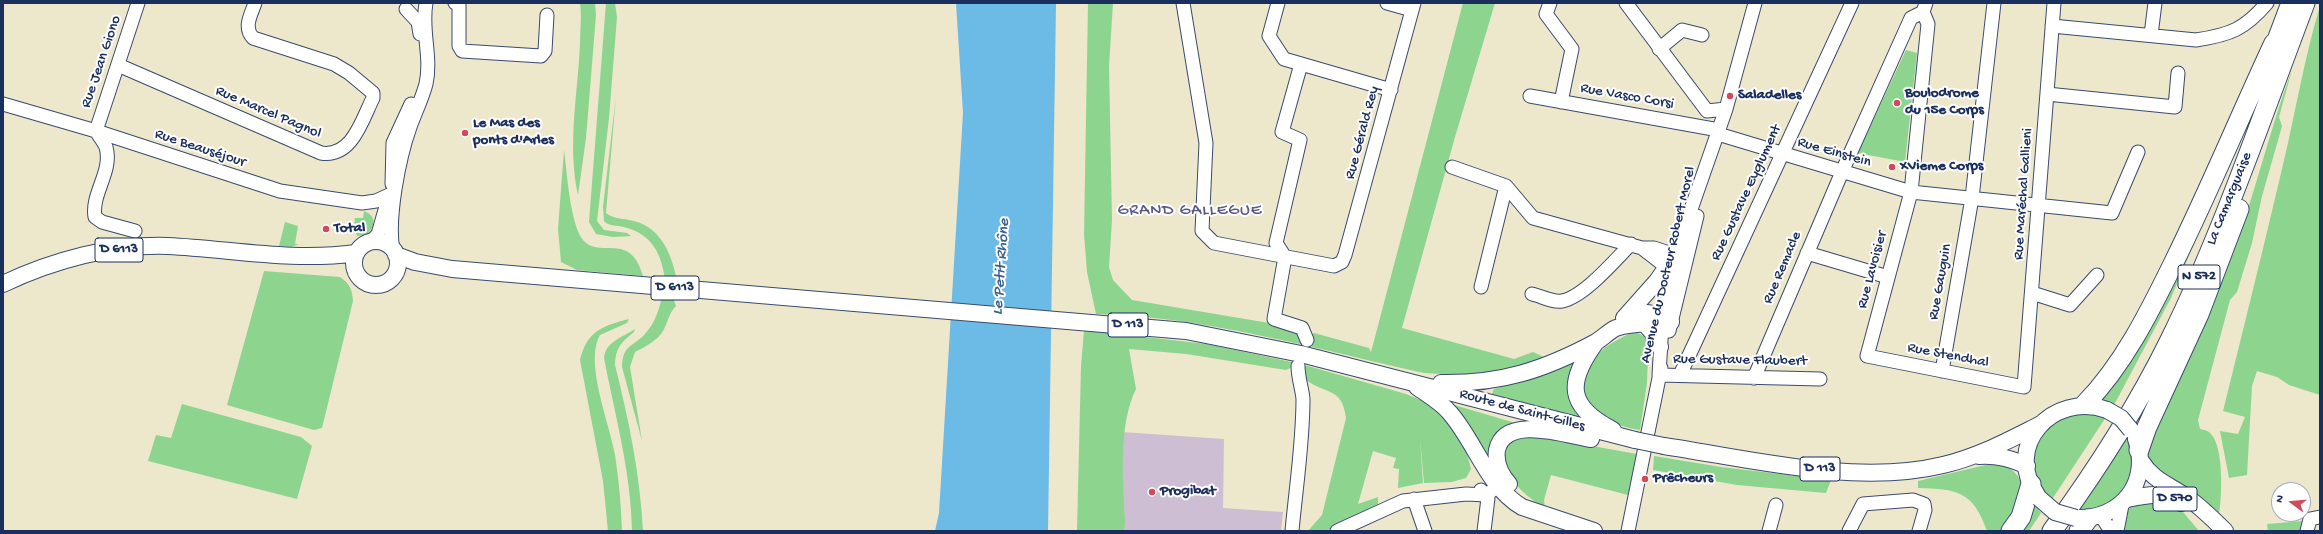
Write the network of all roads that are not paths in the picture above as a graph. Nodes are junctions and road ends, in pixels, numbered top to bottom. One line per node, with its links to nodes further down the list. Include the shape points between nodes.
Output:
1 (138, 3): 28 (street, Rue Jean Giono)
2 (255, 3): 28 (street, Rue Marcel Pagnol, via 247,26 253,38 334,64 373,93 373,98 352,140 345,148 329,154 321,153)
3 (425, 3): 18 (street, via 417,9); 52 (street, via 428,62 426,84 402,154 392,224)
4 (455, 3): 22 (street, via 459,4 459,46 462,51 541,56 544,51)
5 (1183, 3): 56 (street, via 1206,143 1202,231 1214,243)
6 (1278, 3): 27 (street, via 1269,36 1284,58)
7 (1387, 3): 19 (street)
8 (1550, 3): 33 (street, via 1546,14 1572,49)
9 (1626, 3): 26 (street)
10 (1755, 3): 35 (street, Avenue du Docteur Robert Morel)
11 (1852, 3): 41 (street, Rue Gustave Eyglument)
12 (1994, 3): 47 (street, Rue Gauguin)
13 (2054, 3): 23 (street, Rue Maréchal Gallieni)
14 (2155, 3): 25 (street)
15 (2267, 3): 25 (street, via 2249,22 2235,31 2218,37 2196,40)
16 (2305, 3): 110 (highway, La Camarguaise / N 572, via 2221,223 2170,341 2117,434)
17 (2311, 3): 88 (highway, via 2220,264 2147,427)
18 (402, 6): 46 (street, via 418,22 423,63 410,108 393,143)
19 (1413, 6): 30 (street, Rue Gérald Rey)
20 (1924, 8): 43 (street, Rue Remacle, via 1911,18); 45 (street, Rue Lavoisier, via 1928,24)
21 (2288, 10): 85 (highway, via 2195,219 2153,306 2110,372); 109 (highway, La Camarguaise / N 572, via 2209,222 2160,335 2108,429)
22 (547, 15)
23 (2052, 26): 25 (street); 31 (street, Rue Maréchal Gallieni)
24 (1702, 35): 26 (street, via 1682,30)
25 (2151, 35)
26 (1659, 49): 36 (street)
27 (1301, 64): 30 (street); 56 (street, via 1282,132 1300,140 1276,243)
28 (118, 65): 38 (street, Rue Jean Giono)
29 (2178, 73): 31 (street, via 2176,107)
30 (1391, 90): 56 (street, Rue Gérald Rey, via 1342,262 1334,266)
31 (2047, 94): 48 (street, Rue Maréchal Gallieni)
32 (1530, 96): 33 (street, Rue Vasco Corsi)
33 (1561, 102): 37 (street, Rue Vasco Corsi)
34 (3, 104): 38 (street, Rue Beauséjour)
35 (1726, 109): 36 (street); 39 (street, Avenue du Docteur Robert Morel)
36 (1707, 111): 37 (street)
37 (1700, 126): 39 (street, Rue Vasco Corsi)
38 (96, 131): 46 (street, Rue Beauséjour, via 280,191 362,203 376,201); 49 (street, via 106,147 106,160 105,175 93,209 95,217 102,222)
39 (1718, 132): 41 (street, Rue Einstein); 58 (street, Avenue du Docteur Robert Morel)
40 (2138, 152): 48 (street, Rue Einstein, via 2112,213)
41 (1783, 154): 43 (street, Rue Einstein); 80 (street, Rue Gustave Eyglument)
42 (1452, 167): 44 (street)
43 (1842, 172): 45 (street, Rue Einstein); 54 (street, Rue Remacle)
44 (1506, 186): 51 (street, via 1533,218); 65 (street)
45 (1911, 192): 47 (street, Rue Einstein); 63 (street, Rue Lavoisier)
46 (389, 195): 50 (street, via 382,223)
47 (1972, 198): 48 (street, Rue Einstein); 78 (street, Rue Gauguin)
48 (2039, 207): 67 (street, Rue Maréchal Gallieni)
49 (135, 231)
50 (372, 242): 52 (main road, via 384,243); 55 (main road, via 360,248)
51 (1636, 246): 58 (street, via 1654,248); 68 (street, via 1572,298 1561,301)
52 (395, 252): 59 (main road, D 6113, via 415,262); 61 (main road, via 398,261)
53 (240, 253): 57 (main road, D 6113); 64 (main road, D 6113, via 190,247 136,248 67,260 23,274); 66 (main road, D 6113, via 114,257 75,264 35,277)
54 (1807, 253): 63 (street); 81 (street, Rue Remacle)
55 (356, 254): 57 (main road, D 6113); 60 (main road)
56 (1285, 257): 73 (street, via 1274,318 1302,328)
57 (307, 258): 60 (main road, D 6113)
58 (1674, 265): 70 (street, Avenue du Docteur Robert Morel); 71 (main road)
59 (452, 269): 61 (main road, D 6113); 69 (main road, D 6113)
60 (355, 270): 61 (main road, via 361,279 373,285 388,281)
61 (395, 273)
62 (2096, 275): 67 (street, via 2070,305)
63 (1888, 277): 76 (street, Rue Lavoisier)
64 (3, 284)
65 (1481, 287)
66 (3, 292)
67 (2032, 293): 84 (street, Rue Maréchal Gallieni)
68 (1532, 294)
69 (1070, 320): 83 (main road, Route de Saint-Gilles / D 113, via 1194,332 1244,341)
70 (1665, 321): 71 (main road, via 1650,312 1641,312); 72 (main road); 75 (street, Avenue du Docteur Robert Morel); 79 (street, Avenue du Docteur Robert Morel)
71 (1621, 322): 72 (main road); 74 (main road)
72 (1645, 324): 75 (main road)
73 (1307, 340)
74 (1597, 341): 83 (main road, via 1544,367 1497,380 1471,384); 87 (main road, via 1578,370 1575,386 1578,402 1586,414)
75 (1660, 347): 79 (street, Avenue du Docteur Robert Morel)
76 (1867, 356): 78 (street, Rue Stendhal)
77 (1298, 366): 98 (street, via 1298,379 1303,398 1302,428)
78 (1942, 371): 84 (street, Rue Stendhal)
79 (1659, 375): 80 (street, Rue Gustave Flaubert); 104 (street, Avenue du Docteur Robert Morel)
80 (1680, 375): 81 (street, Rue Gustave Flaubert)
81 (1754, 378): 82 (street, Rue Gustave Flaubert)
82 (1820, 379)
83 (1407, 381): 87 (main road, Route de Saint-Gilles / D 113); 91 (main road, via 1450,412)
84 (2024, 387)
85 (2085, 404): 86 (main road, via 2060,409); 88 (main road, bridge, via 2107,410 2121,418 2131,430)
86 (2040, 424): 89 (main road, Route de Saint-Gilles / D 113); 90 (main road, via 2028,449)
87 (1635, 440): 89 (main road, Route de Saint-Gilles / D 113, bridge, via 1802,468 1869,473 1905,472); 91 (main road, via 1617,442 1533,429 1517,429 1505,436 1498,447 1497,460)
88 (2140, 455): 93 (main road, via 2137,481); 114 (main road, D 570, via 2148,473 2206,511)
89 (1976, 456): 90 (main road, Route de Saint-Gilles / D 113, via 1997,455 2012,458)
90 (2032, 482): 97 (main road, bridge, via 2056,512); 108 (highway, via 2021,518)
91 (1487, 486): 92 (street); 102 (street); 103 (main road, via 1522,498 1546,516)
92 (1414, 499): 95 (street, via 1402,501); 101 (street)
93 (2124, 502): 97 (main road); 112 (street); 113 (main road, D 570, via 2148,494 2170,496 2190,509)
94 (1776, 505): 105 (street)
95 (1366, 518): 99 (street); 100 (street)
96 (2320, 518): 115 (street, via 2310,519)
97 (2086, 521): 111 (street)
98 (1292, 531)
99 (1337, 531)
100 (1362, 531)
101 (1425, 531)
102 (1484, 531)
103 (1594, 531)
104 (1628, 531)
105 (1769, 531)
106 (1849, 531): 107 (street, via 1863,504 1913,500 1924,504 1925,510)
107 (1919, 531)
108 (2011, 531)
109 (2039, 531)
110 (2052, 531)
111 (2111, 531)
112 (2117, 531)
113 (2214, 531)
114 (2225, 531)
115 (2307, 531)

